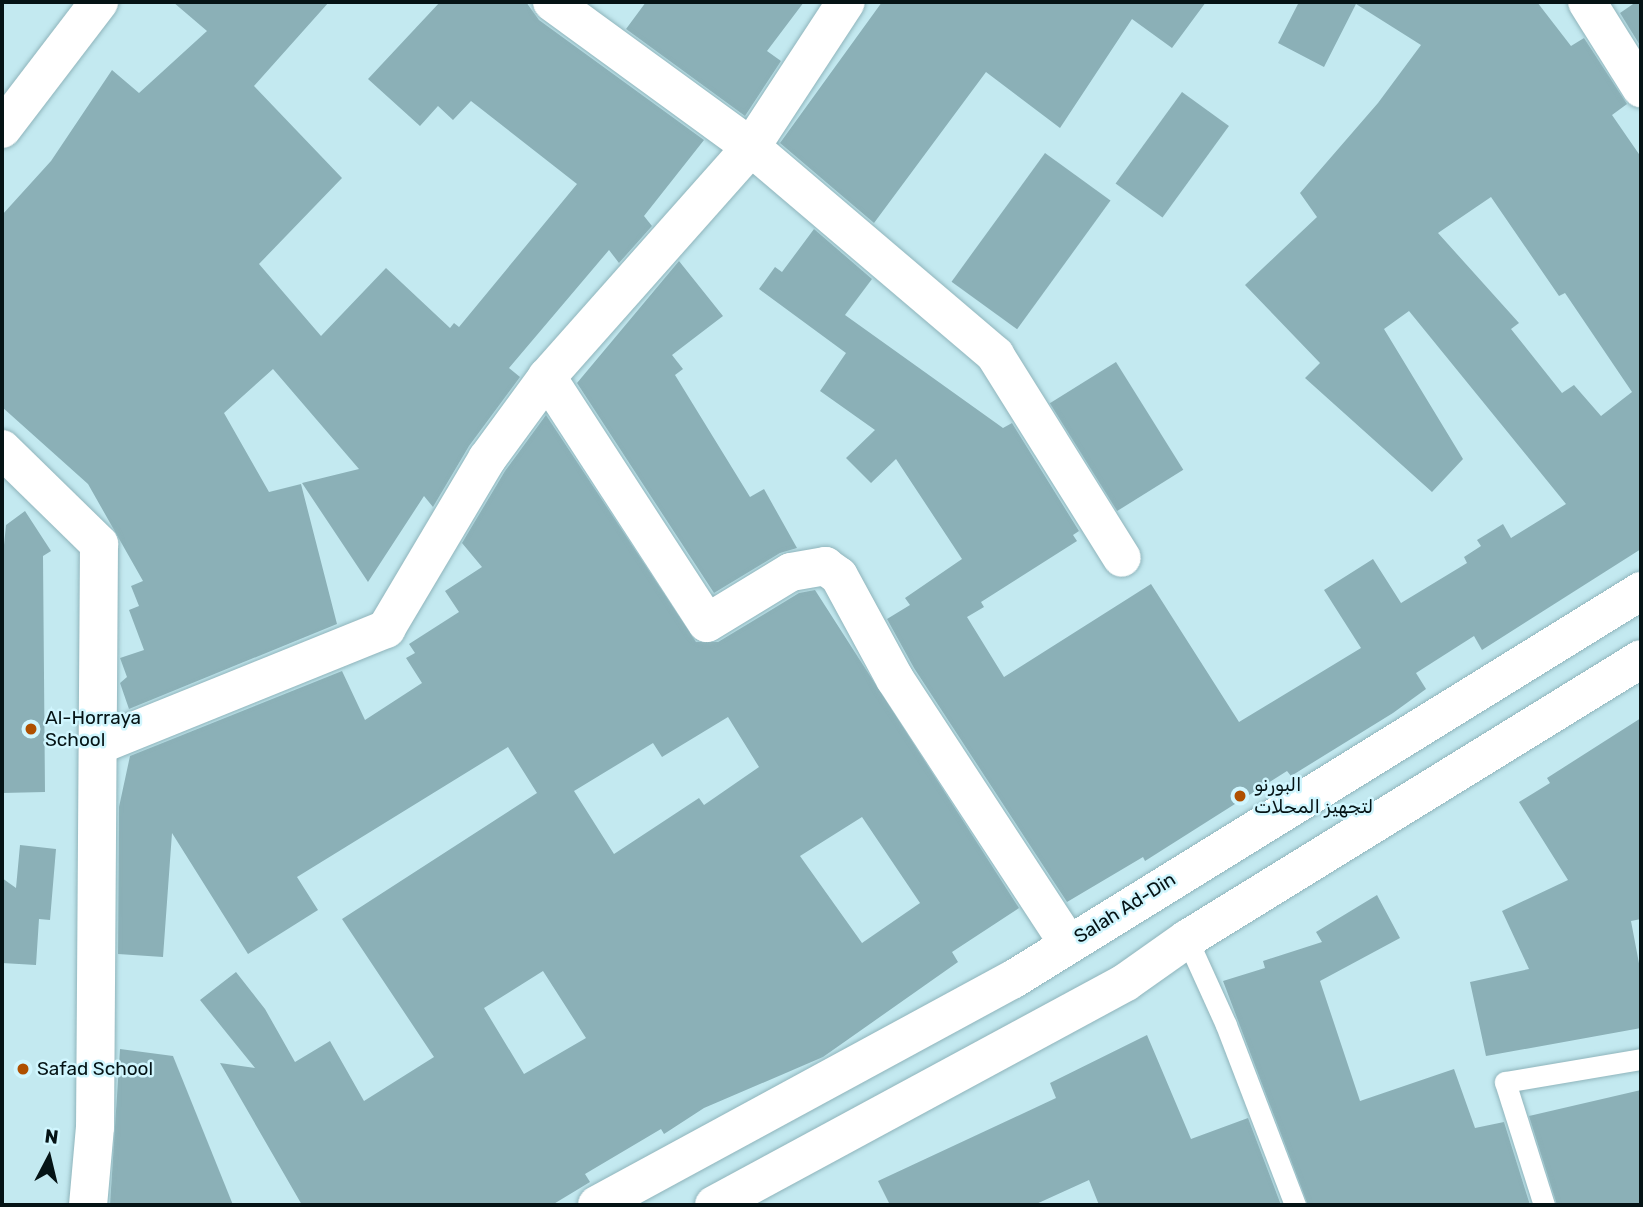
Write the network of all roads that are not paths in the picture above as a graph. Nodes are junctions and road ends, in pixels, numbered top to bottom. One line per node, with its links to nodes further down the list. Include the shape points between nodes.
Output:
1 (99, 2): 6 (main road)
2 (552, 2): 7 (main road)
3 (846, 2): 7 (main road)
4 (1587, 2): 5 (main road)
5 (1641, 88)
6 (2, 129)
7 (751, 148): 8 (main road); 10 (main road, via 995,355)
8 (547, 377): 13 (main road, via 487,458 386,629); 15 (main road, via 707,623 808,566 825,566 839,576 895,679)
9 (2, 449): 13 (main road, via 99,544)
10 (1122, 558)
11 (1641, 591): 15 (main road, Salah Ad-Din)
12 (1641, 659): 14 (main road)
13 (99, 745): 17 (main road, via 95,1127)
14 (1187, 939): 19 (main road, via 1126,982); 20 (lane, via 1226,1025)
15 (1068, 943): 18 (main road, Salah Ad-Din, via 1000,987)
16 (1641, 1059): 21 (lane, via 1505,1082)
17 (89, 1205)
18 (597, 1205)
19 (714, 1205)
20 (1295, 1205)
21 (1544, 1205)

